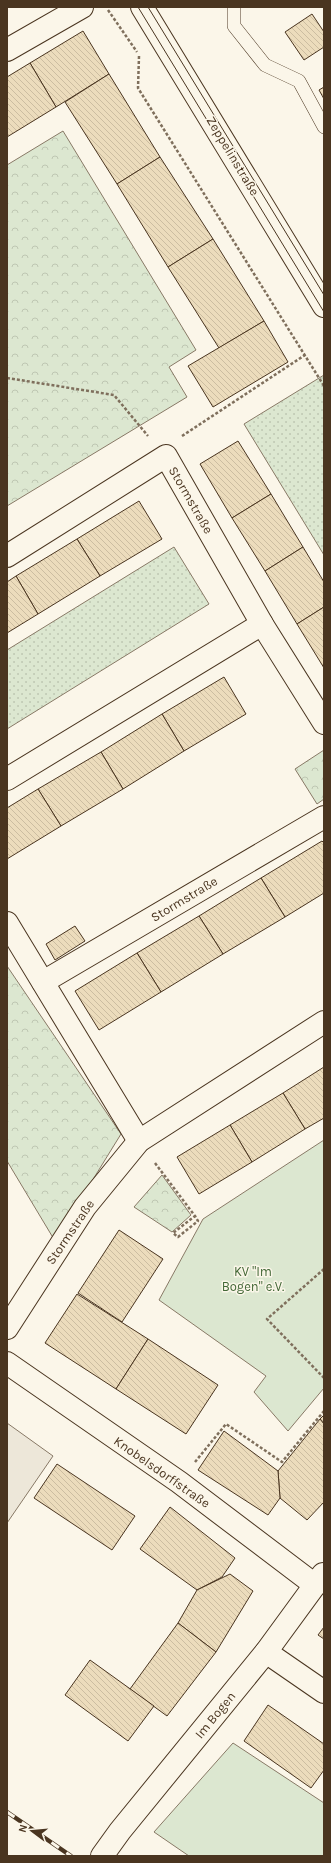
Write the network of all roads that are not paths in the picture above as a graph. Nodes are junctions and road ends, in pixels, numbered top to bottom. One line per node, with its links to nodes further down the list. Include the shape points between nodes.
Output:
1 (82, 7): 4 (street)
2 (142, 7): 6 (street, Zeppelinstraße)
3 (234, 7): 5 (lane, via 234,26 265,65 299,81)
4 (7, 50)
5 (324, 127)
6 (324, 306)
7 (7, 556): 8 (street, Stormstraße, via 166,456)
8 (262, 624): 9 (street, Stormstraße); 10 (street)
9 (324, 723)
10 (7, 779)
11 (324, 816): 13 (street, Stormstraße)
12 (7, 923): 13 (street)
13 (43, 982): 15 (street)
14 (324, 1022): 15 (street, Stormstraße)
15 (139, 1141): 16 (street, Stormstraße, via 85,1206)
16 (7, 1328)
17 (7, 1363): 18 (street, Knobelsdorffstraße)
18 (319, 1579): 19 (street, Im Bogen)
19 (266, 1652): 20 (street); 21 (street, Im Bogen)
20 (324, 1692)
21 (102, 1856)

